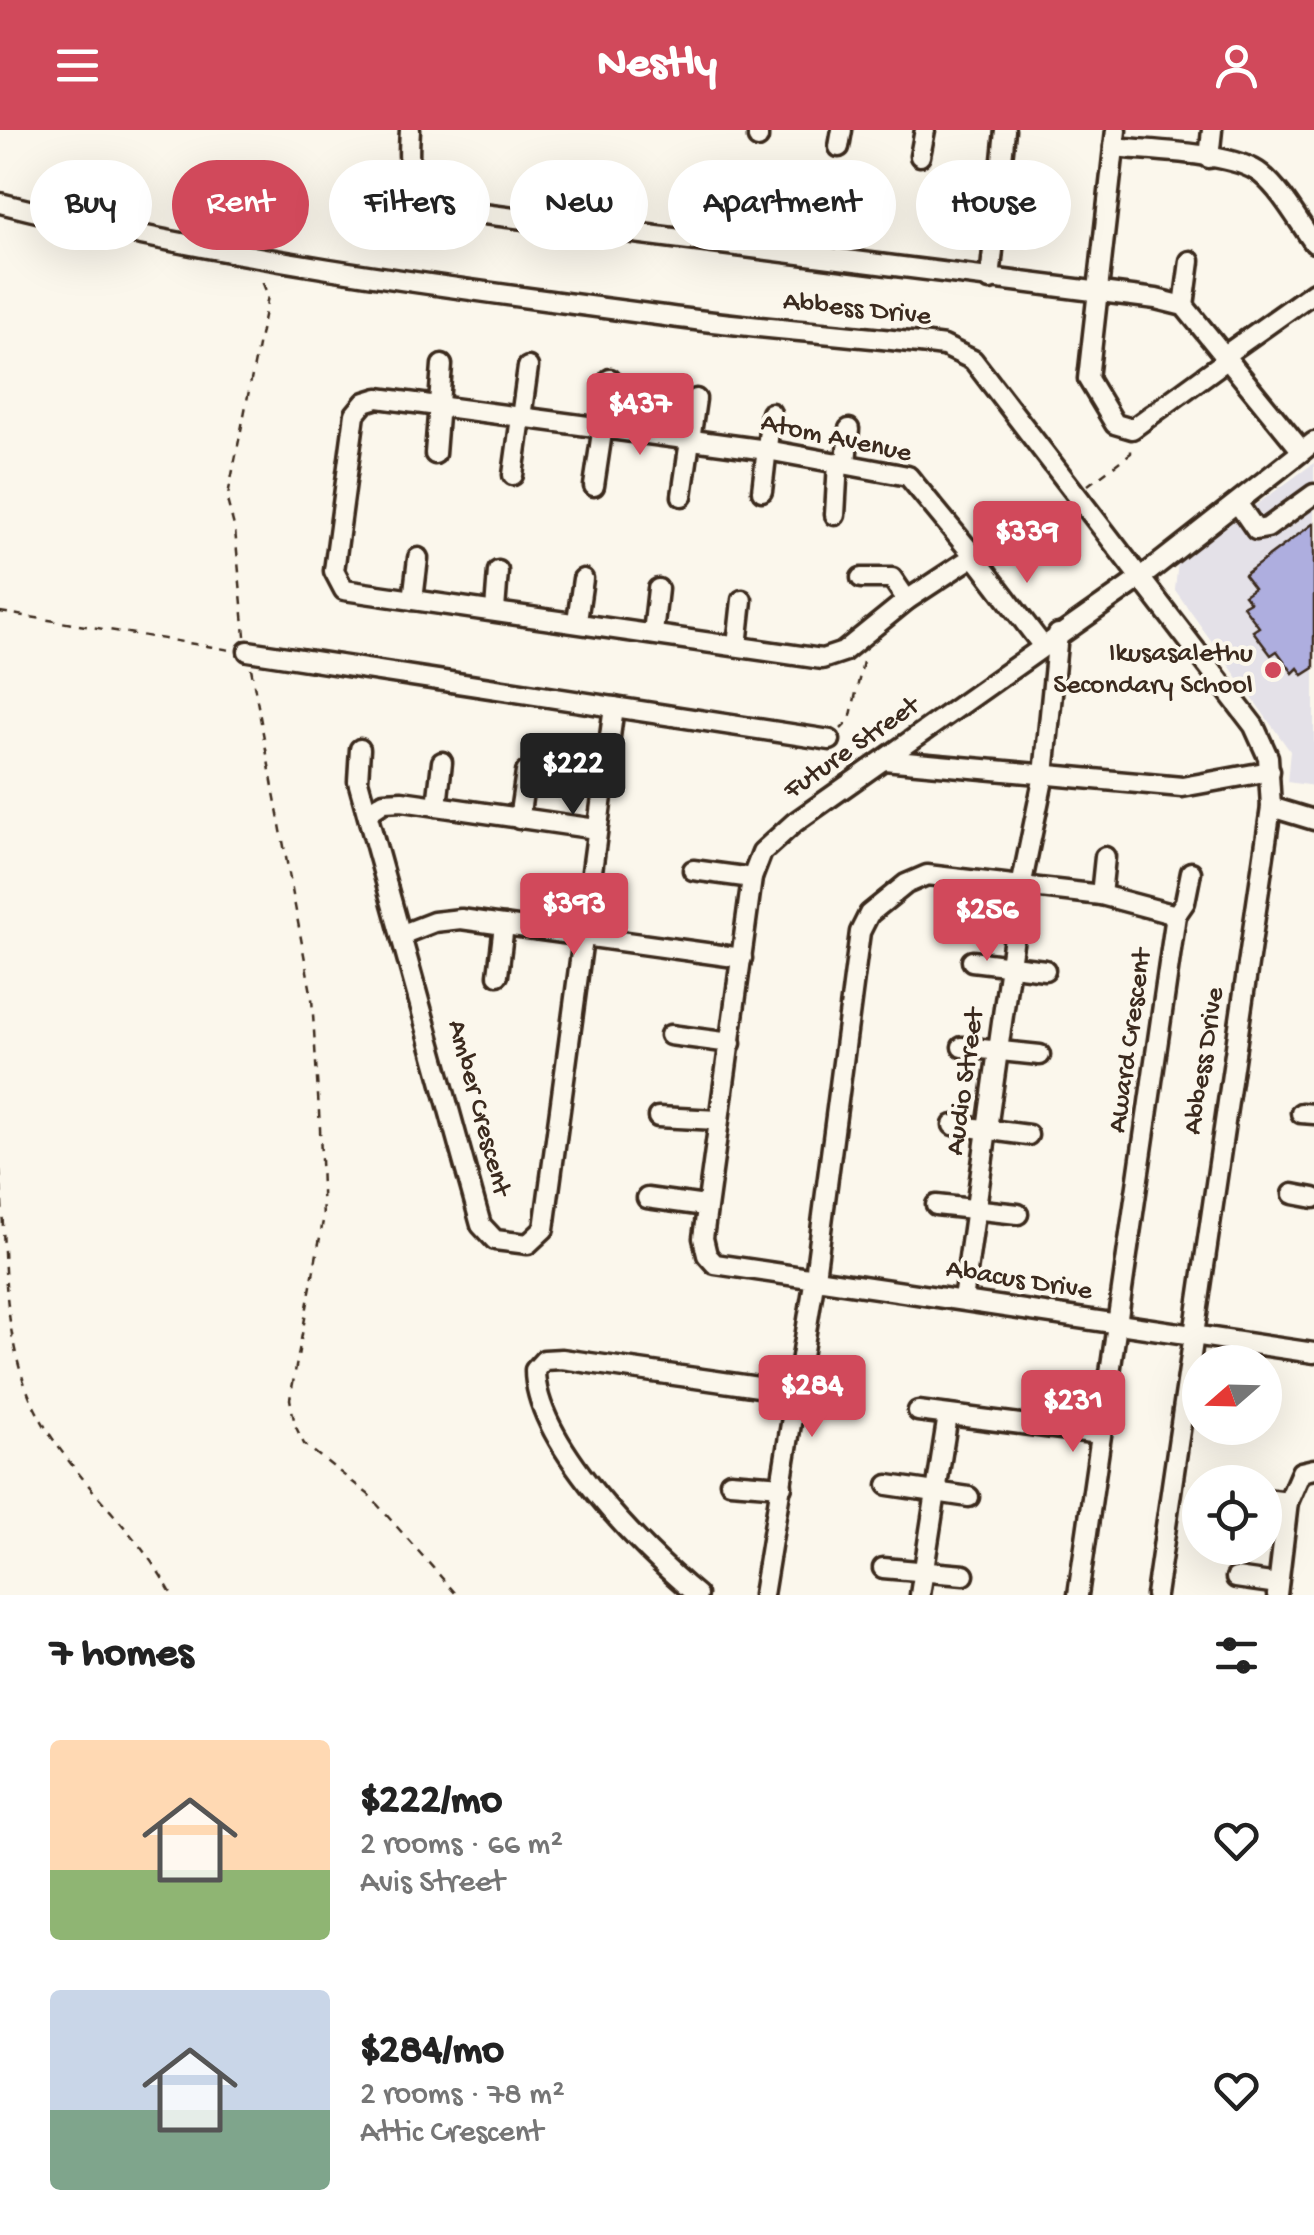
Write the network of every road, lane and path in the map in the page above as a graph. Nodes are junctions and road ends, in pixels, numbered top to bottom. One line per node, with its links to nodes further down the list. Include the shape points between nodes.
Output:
1 (410, 130): 12 (street, via 413,185 429,205)
2 (924, 130): 6 (street)
3 (1006, 130): 12 (street)
4 (1212, 130): 7 (street)
5 (1115, 138): 7 (street); 13 (street)
6 (920, 156)
7 (1209, 158): 9 (street, via 1260,173)
8 (0, 202): 10 (street, Abbess Drive)
9 (1314, 243)
10 (245, 253): 35 (street, Abbess Drive, via 665,316 944,346 974,360); 58 (path, via 268,296 228,500)
11 (1190, 261): 15 (street)
12 (990, 280): 13 (street)
13 (1098, 292): 15 (street); 24 (street, via 1088,379 1115,424)
14 (1314, 292): 16 (street)
15 (1184, 306): 16 (street)
16 (1226, 358): 24 (street); 28 (street)
17 (442, 365): 21 (street)
18 (528, 367): 23 (street)
19 (610, 378): 25 (street)
20 (696, 399): 27 (street)
21 (440, 407): 23 (street, Atom Avenue); 30 (street); 47 (street, Atom Avenue, via 378,398 355,414 334,577 344,590)
22 (771, 413): 29 (street)
23 (521, 418): 25 (street, Atom Avenue); 32 (street)
24 (1132, 428): 35 (path, via 1131,454)
25 (603, 429): 27 (street, Atom Avenue); 33 (street)
26 (850, 429): 31 (street)
27 (689, 441): 29 (street, Atom Avenue); 37 (street)
28 (1308, 446): 38 (street, Future Street)
29 (767, 450): 31 (street, Atom Avenue); 34 (street)
30 (435, 454)
31 (842, 463): 39 (street); 40 (street, Atom Avenue, via 914,479)
32 (513, 475)
33 (594, 486)
34 (762, 491)
35 (1074, 494): 45 (street, Abbess Drive)
36 (1314, 494): 38 (street, via 1256,530)
37 (682, 496)
38 (1238, 504): 45 (street, Future Street)
39 (835, 516)
40 (974, 556): 49 (street, Atom Avenue); 56 (street)
41 (418, 558): 47 (street)
42 (498, 571): 50 (street)
43 (583, 578): 52 (street)
44 (860, 578): 49 (street, via 892,578)
45 (1138, 580): 54 (street, Future Street); 64 (street, Abbess Drive, via 1254,726)
46 (658, 590): 53 (street)
47 (413, 600): 50 (street, Atom Avenue)
48 (742, 600): 57 (street)
49 (908, 600): 55 (street, Atom Avenue)
50 (494, 610): 52 (street, Atom Avenue)
51 (0, 612): 58 (path)
52 (577, 621): 53 (street, Atom Avenue)
53 (653, 632): 57 (street, Atom Avenue)
54 (1058, 634): 56 (street, Future Street); 66 (street, Audio Street)
55 (858, 640): 57 (street, Atom Avenue, via 822,659); 60 (path, via 864,655 850,720)
56 (1042, 645): 62 (street, Future Street)
57 (738, 646)
58 (248, 651): 59 (street); 130 (path, via 303,937 320,1128 324,1221 290,1399 294,1425 304,1444 368,1494)
59 (614, 708): 60 (street); 72 (street)
60 (830, 740)
61 (360, 750): 69 (street, via 358,780)
62 (884, 760): 66 (street); 76 (street, Future Street, via 770,842)
63 (442, 762): 67 (street)
64 (1270, 771): 66 (street, via 1182,787); 68 (street, Abbess Drive)
65 (526, 772): 70 (street)
66 (1044, 775): 77 (street, Audio Street)
67 (438, 806): 69 (street, via 389,800); 70 (street)
68 (1271, 808): 71 (street); 110 (street, Abbess Drive)
69 (369, 812): 81 (street)
70 (519, 819): 72 (street)
71 (1314, 820)
72 (596, 829): 82 (street)
73 (1104, 857): 78 (street)
74 (693, 870): 76 (street)
75 (1191, 872): 79 (street)
76 (752, 878): 83 (street, Future Street)
77 (1021, 886): 78 (street, Award Crescent); 85 (street, Audio Street); 107 (street, Award Crescent, via 922,876 864,922)
78 (1101, 896): 79 (street, Award Crescent)
79 (1176, 916): 109 (street, Award Crescent)
80 (504, 925): 81 (street, via 448,918); 82 (street); 87 (street)
81 (402, 934): 82 (street, Amber Crescent, via 481,1225 495,1240 512,1244 531,1243 544,1229)
82 (582, 935): 83 (street)
83 (742, 958): 89 (street, Future Street)
84 (972, 961): 85 (street)
85 (1010, 967): 86 (street); 91 (street, Audio Street)
86 (1044, 970)
87 (498, 976)
88 (670, 1036): 89 (street)
89 (731, 1043): 94 (street, Future Street)
90 (962, 1047): 91 (street)
91 (999, 1051): 92 (street); 96 (street, Audio Street)
92 (1040, 1055)
93 (658, 1117): 94 (street)
94 (718, 1120): 103 (street, Future Street)
95 (953, 1126): 96 (street)
96 (988, 1128): 97 (street); 104 (street, Audio Street)
97 (1028, 1135)
98 (0, 1170): 129 (path, via 18,1362 34,1405)
99 (1292, 1194): 101 (street)
100 (647, 1198): 103 (street)
101 (1314, 1198)
102 (936, 1205): 104 (street)
103 (705, 1206): 106 (street, Future Street, via 704,1247)
104 (975, 1210): 105 (street); 108 (street, Audio Street)
105 (1018, 1214)
106 (715, 1264): 107 (street, Abacus Drive)
107 (814, 1278): 108 (street, Abacus Drive); 112 (street, Award Crescent)
108 (963, 1300): 109 (street, Abacus Drive)
109 (1120, 1324): 110 (street, Abacus Drive); 115 (street, Award Crescent)
110 (1191, 1336): 111 (street, Abacus Drive); 135 (street, Abbess Drive)
111 (1314, 1353)
112 (794, 1392): 119 (street, Award Crescent); 131 (street, via 562,1359 544,1360 535,1370 562,1443 604,1505 643,1550)
113 (918, 1410): 114 (street)
114 (948, 1414): 115 (street); 120 (street)
115 (1100, 1434): 134 (street, Award Crescent)
116 (1314, 1469): 123 (street, via 1296,1476)
117 (730, 1482): 119 (street)
118 (888, 1484): 120 (street)
119 (782, 1486): 132 (street, Award Crescent)
120 (937, 1492): 121 (street); 125 (street)
121 (970, 1498)
122 (1282, 1501): 123 (street)
123 (1288, 1502): 128 (street)
124 (882, 1568): 125 (street)
125 (922, 1571): 126 (street); 133 (street)
126 (964, 1575)
127 (1236, 1578): 128 (street)
128 (1277, 1589)
129 (172, 1595)
130 (456, 1595)
131 (697, 1595)
132 (763, 1595)
133 (920, 1595)
134 (1078, 1595)
135 (1156, 1595)

